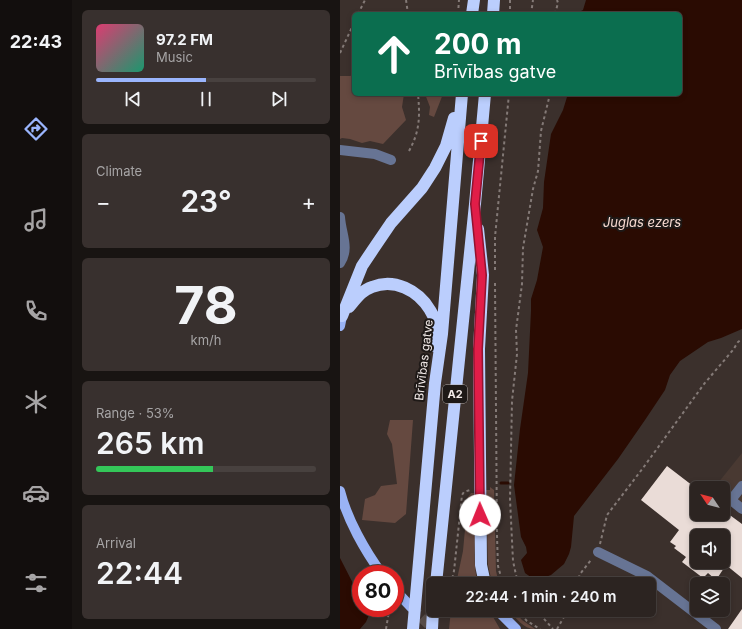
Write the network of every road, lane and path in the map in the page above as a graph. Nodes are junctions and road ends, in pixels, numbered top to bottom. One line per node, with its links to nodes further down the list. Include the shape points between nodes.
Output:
1 (365, 0): 9 (path)
2 (406, 0): 10 (path)
3 (459, 0): 11 (path)
4 (474, 0): 12 (highway)
5 (494, 0): 13 (highway)
6 (510, 0): 14 (path)
7 (533, 0): 15 (path)
8 (557, 0): 16 (path)
9 (359, 12)
10 (408, 12)
11 (458, 12)
12 (472, 12)
13 (493, 12)
14 (510, 12)
15 (531, 12)
16 (556, 12)
17 (352, 27): 18 (path)
18 (340, 53)
19 (418, 96): 26 (path, via 420,118 416,139)
20 (460, 96): 34 (highway, via 446,146 435,168 422,188 391,223 362,266)
21 (461, 96): 36 (highway, Brīvības gatve / A2, via 442,334)
22 (485, 96): 28 (highway, A2)
23 (509, 96): 32 (path, via 495,237)
24 (550, 96): 49 (path, via 541,131 538,171 523,248 522,284 516,330 510,499 513,561)
25 (340, 150): 27 (street, via 375,154)
26 (409, 151)
27 (391, 160)
28 (475, 204): 45 (highway, A2); 47 (highway, via 482,275 478,349 481,565)
29 (340, 217): 30 (street)
30 (340, 221): 31 (street, via 346,251)
31 (340, 263)
32 (495, 273)
33 (495, 280): 37 (path)
34 (341, 321): 36 (highway, via 360,295 372,287 387,284 403,286 416,294 426,303 434,317 435,341 432,360)
35 (742, 339): 43 (path, via 704,384 607,515)
36 (435, 383): 61 (highway, Brīvības gatve / A2)
37 (497, 484): 38 (path); 48 (path, via 498,566)
38 (490, 485)
39 (742, 486): 42 (street, via 731,500)
40 (471, 490): 46 (path, via 462,495)
41 (340, 493): 44 (main road, via 364,550)
42 (742, 509)
43 (598, 552): 50 (path); 68 (street, via 647,576)
44 (375, 565)
45 (437, 577)
46 (453, 577)
47 (484, 577)
48 (500, 577)
49 (516, 577)
50 (579, 577)
51 (404, 600): 52 (main road)
52 (411, 608)
53 (388, 617): 60 (path)
54 (433, 617): 62 (highway)
55 (501, 617): 63 (main road)
56 (504, 617): 64 (main road)
57 (523, 617): 65 (path)
58 (542, 617): 66 (path)
59 (564, 617): 67 (path)
60 (386, 629)
61 (413, 629)
62 (432, 629)
63 (508, 629)
64 (516, 629)
65 (540, 629)
66 (553, 629)
67 (557, 629)
68 (716, 629)

